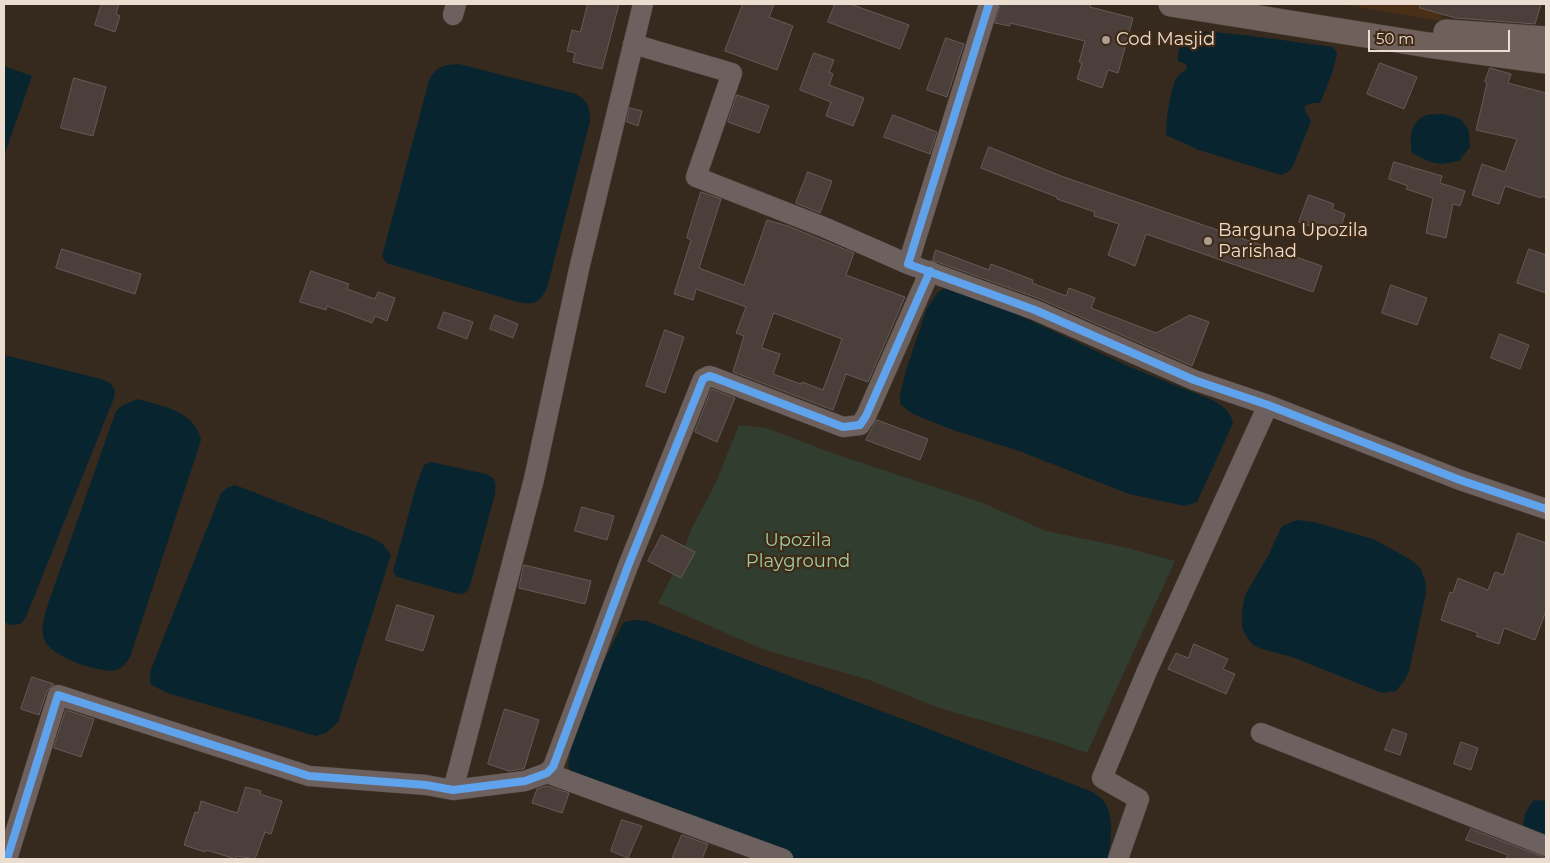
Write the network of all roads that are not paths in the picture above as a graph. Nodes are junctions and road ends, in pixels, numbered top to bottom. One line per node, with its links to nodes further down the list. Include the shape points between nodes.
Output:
1 (643, 4): 6 (street)
2 (989, 4): 8 (street)
3 (1171, 4): 7 (main road)
4 (1269, 4): 5 (main road, via 1451,33)
5 (1546, 39)
6 (633, 44): 8 (street, via 732,74 696,177); 14 (street, via 534,480)
7 (1546, 61)
8 (908, 264): 9 (street)
9 (930, 271): 10 (street, via 1035,310 1194,380); 13 (street, via 860,425 843,427 713,377 703,379 628,566 553,767)
10 (1268, 405): 11 (street, via 1460,480); 18 (street, via 1102,778 1139,799)
11 (1546, 509)
12 (1261, 733): 15 (street)
13 (547, 773): 14 (street, via 525,781); 17 (street)
14 (453, 790): 16 (street, via 309,776 58,695)
15 (1546, 846)
16 (7, 859)
17 (783, 859)
18 (1118, 859)

